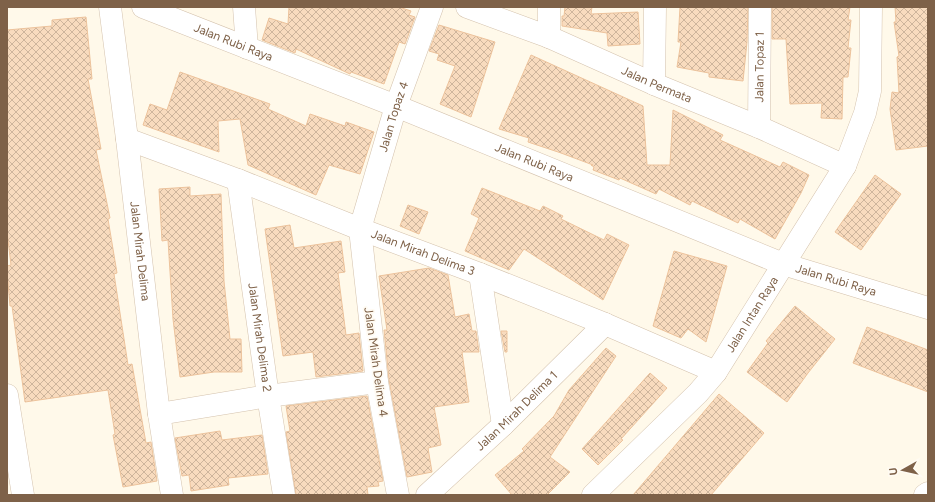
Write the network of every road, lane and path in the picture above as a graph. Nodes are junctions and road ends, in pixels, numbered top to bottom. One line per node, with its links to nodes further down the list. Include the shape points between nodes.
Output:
1 (110, 7): 15 (street, Jalan Mirah Delima)
2 (143, 7): 11 (street, Jalan Rubi Raya)
3 (244, 7): 11 (street)
4 (432, 7): 13 (street, Jalan Topaz 4)
5 (466, 7): 10 (street, Jalan Permata)
6 (549, 7): 10 (street)
7 (655, 7): 12 (street)
8 (760, 7): 14 (street, Jalan Topaz 1)
9 (871, 7): 16 (street, Jalan Intan Raya, via 870,91 865,113)
10 (549, 37): 12 (street, Jalan Permata)
11 (246, 48): 13 (street, Jalan Rubi Raya)
12 (654, 84): 14 (street, Jalan Permata)
13 (396, 106): 18 (street, Jalan Topaz 4); 19 (street, Jalan Rubi Raya)
14 (759, 127): 16 (street, Jalan Permata)
15 (127, 139): 17 (street, Jalan Mirah Delima 3); 27 (street, Jalan Mirah Delima)
16 (845, 166): 19 (street, Jalan Intan Raya)
17 (238, 180): 18 (street, Jalan Mirah Delima 3); 26 (street, Jalan Mirah Delima 2)
18 (360, 229): 20 (street, Jalan Mirah Delima 3); 24 (street, Jalan Mirah Delima 4)
19 (783, 264): 21 (street, Jalan Rubi Raya); 23 (street, Jalan Intan Raya)
20 (480, 274): 22 (street, Jalan Mirah Delima 3); 28 (street)
21 (928, 308)
22 (605, 324): 23 (street, Jalan Mirah Delima 3); 28 (street, Jalan Mirah Delima 1)
23 (716, 372): 36 (street, Jalan Intan Raya)
24 (377, 382): 26 (street); 34 (street, Jalan Mirah Delima 4)
25 (7, 395): 29 (street)
26 (268, 396): 27 (street); 33 (street, Jalan Mirah Delima 2)
27 (159, 414): 32 (street, Jalan Mirah Delima)
28 (502, 425): 35 (street, Jalan Mirah Delima 1)
29 (11, 447): 31 (street)
30 (928, 493): 37 (street)
31 (23, 495)
32 (172, 495)
33 (284, 495)
34 (398, 495)
35 (427, 495)
36 (593, 495)
37 (925, 495)

